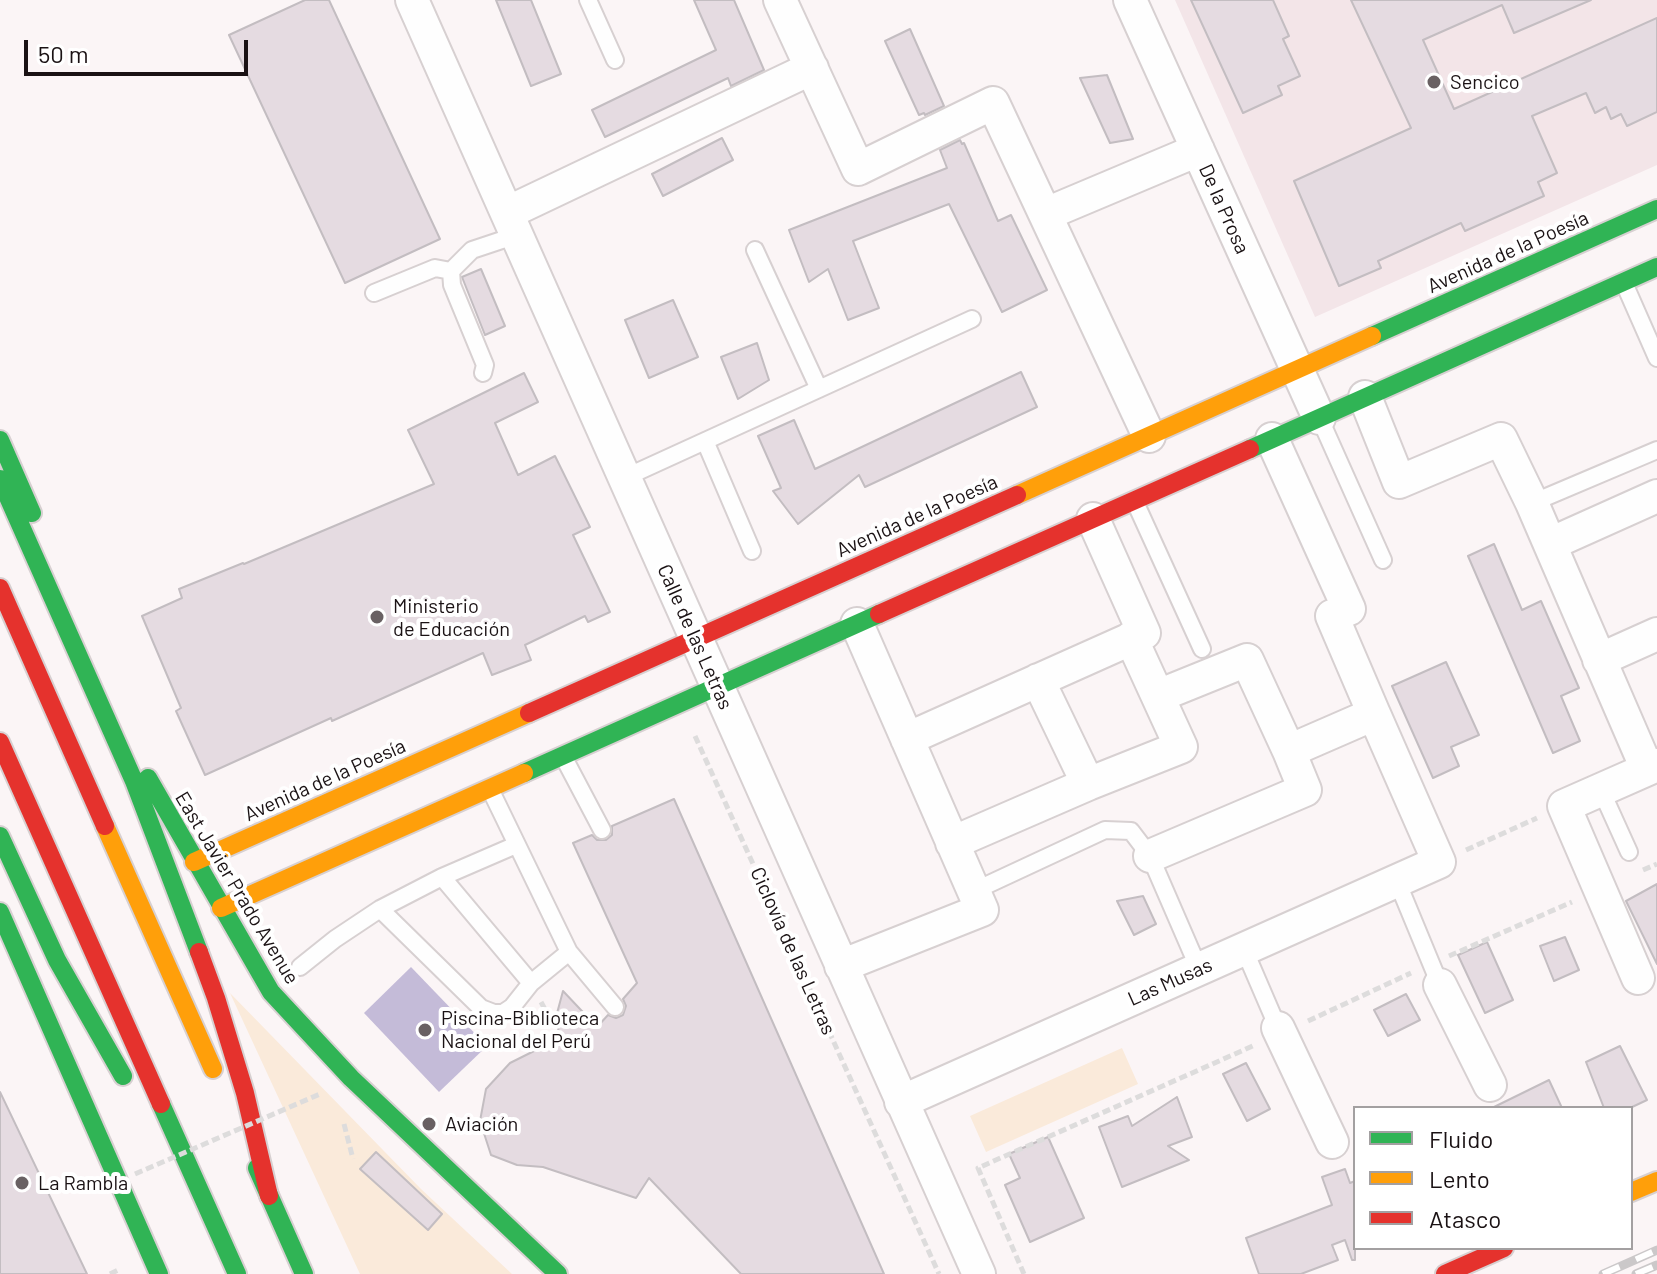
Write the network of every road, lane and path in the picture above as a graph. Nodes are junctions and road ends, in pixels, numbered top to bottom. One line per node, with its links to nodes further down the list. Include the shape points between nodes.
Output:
1 (412, 0): 10 (street, Calle de las Letras)
2 (588, 0): 5 (lane)
3 (1130, 0): 7 (street, De la Prosa)
4 (789, 3): 6 (street)
5 (615, 60)
6 (812, 68): 9 (street, via 858,169 993,103); 10 (street)
7 (1198, 150): 9 (street); 18 (street, De la Prosa)
8 (1657, 209): 18 (main road, Avenida de la Poesía)
9 (1046, 214): 23 (street)
10 (512, 224): 13 (lane); 28 (street, Calle de las Letras)
11 (755, 250): 20 (lane)
12 (1657, 267): 14 (main road)
13 (451, 271): 15 (lane, via 435,268); 19 (lane, via 485,365)
14 (1623, 282): 17 (lane); 21 (main road)
15 (374, 293)
16 (972, 319): 20 (lane)
17 (1657, 358)
18 (1297, 370): 22 (street, De la Prosa); 23 (main road, Avenida de la Poesía)
19 (483, 373)
20 (819, 389): 26 (lane)
21 (1365, 397): 22 (main road); 32 (street, via 1399,482 1501,439)
22 (1319, 418): 24 (main road); 36 (lane)
23 (1149, 436): 40 (main road, Avenida de la Poesía)
24 (1272, 439): 31 (main road); 48 (street, via 1349,609 1332,616)
25 (0, 440): 64 (main road, East Javier Prado Avenue, via 153,790)
26 (705, 441): 28 (lane); 35 (lane)
27 (1657, 450): 32 (lane)
28 (624, 478): 40 (street, Calle de las Letras)
29 (0, 479): 92 (main road, via 134,781 210,983 245,1093)
30 (1657, 496): 34 (street)
31 (1134, 500): 33 (main road); 42 (lane)
32 (1532, 503): 34 (street)
33 (1093, 519): 38 (main road); 41 (street, via 1144,633)
34 (1550, 544): 43 (street)
35 (752, 551)
36 (1383, 560)
37 (0, 588): 82 (main road)
38 (857, 624): 45 (main road); 49 (street)
39 (1657, 634): 43 (street)
40 (696, 638): 45 (street, Calle de las Letras); 64 (main road, Avenida de la Poesía, via 488,738)
41 (1131, 638): 44 (street); 46 (street)
42 (1202, 649)
43 (1599, 660): 53 (street)
44 (1038, 680): 49 (street); 55 (street)
45 (717, 686): 47 (main road); 74 (street, Calle de las Letras)
46 (1158, 696): 51 (street, via 1247,660); 55 (street, via 1181,747)
47 (681, 703): 52 (main road); 98 (path, Ciclovía de las Letras)
48 (1374, 714): 51 (street); 65 (street)
49 (907, 739): 60 (street)
50 (0, 742): 88 (main road)
51 (1289, 751): 63 (street, via 1305,790)
52 (562, 756): 54 (main road); 58 (lane)
53 (1652, 767): 56 (street)
54 (499, 779): 61 (lane); 68 (main road)
55 (1088, 784): 60 (street)
56 (1601, 790): 57 (street); 62 (lane)
57 (1564, 806): 65 (path); 77 (street)
58 (602, 830)
59 (0, 836): 88 (main road, via 85,1013)
60 (952, 843): 70 (street)
61 (516, 845): 66 (lane); 73 (lane)
62 (1629, 852)
63 (1150, 856): 70 (lane, via 1131,831 1105,830); 76 (lane)
64 (194, 862): 68 (main road, East Javier Prado Avenue)
65 (1439, 862): 67 (street, Las Musas)
66 (442, 877): 69 (lane); 78 (lane)
67 (1397, 881): 72 (street, Las Musas); 79 (lane)
68 (221, 908): 97 (main road, East Javier Prado Avenue, via 286,1009 371,1098)
69 (380, 909): 75 (lane); 78 (lane, via 481,1008 503,1013)
70 (982, 909): 74 (street)
71 (1, 916): 94 (main road)
72 (1244, 949): 76 (street, Las Musas); 81 (lane)
73 (569, 952): 78 (lane); 80 (lane)
74 (841, 966): 85 (street, Calle de las Letras)
75 (300, 967)
76 (1199, 969): 85 (street, Las Musas)
77 (1638, 978)
78 (531, 983)
79 (1440, 985): 83 (street)
80 (615, 1007)
81 (1278, 1028): 87 (street)
82 (218, 1080)
83 (1490, 1085)
84 (320, 1094): 89 (path, bridge)
85 (901, 1102): 99 (street, Calle de las Letras)
86 (231, 1109): 92 (main road)
87 (1332, 1142)
88 (191, 1171): 95 (main road)
89 (135, 1174)
90 (1657, 1181): 91 (main road)
91 (1633, 1191)
92 (269, 1196): 96 (main road)
93 (1499, 1250): 100 (main road)
94 (159, 1274)
95 (237, 1274)
96 (304, 1274)
97 (558, 1274)
98 (939, 1274)
99 (979, 1274)
100 (1445, 1274)

